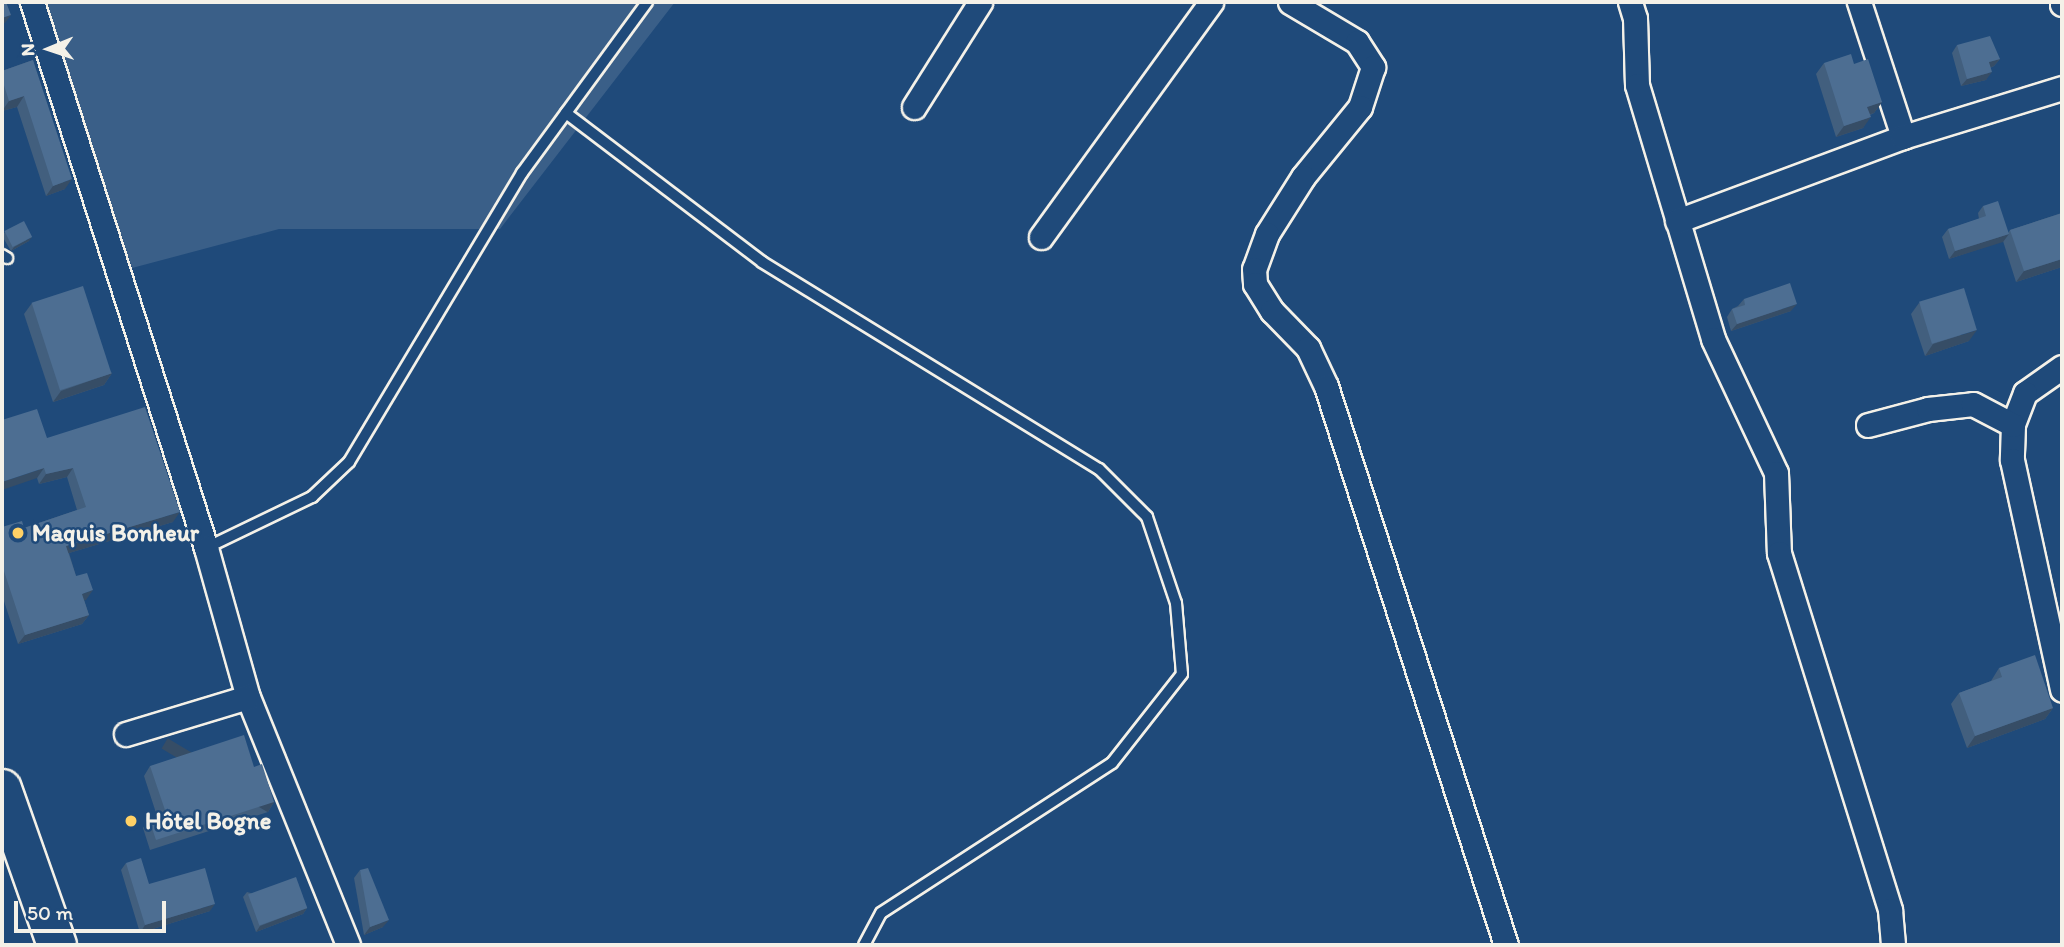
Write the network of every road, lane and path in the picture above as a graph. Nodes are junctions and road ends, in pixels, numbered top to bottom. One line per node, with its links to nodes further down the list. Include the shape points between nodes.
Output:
1 (32, 2): 17 (street)
2 (647, 2): 10 (lane)
3 (980, 2): 9 (street)
4 (1211, 2): 13 (street)
5 (1290, 2): 25 (street, via 1357,42 1373,67 1360,107 1303,177 1267,234 1254,269 1255,284 1272,311 1308,348 1326,386)
6 (1630, 2): 12 (street, via 1635,18 1637,85)
7 (1859, 2): 11 (street)
8 (2062, 88): 11 (street)
9 (914, 107)
10 (566, 113): 17 (lane, via 522,173 349,463 312,497); 24 (lane, via 762,262 1099,469 1147,517 1176,603 1182,674 1112,763 881,913)
11 (1903, 137): 12 (street)
12 (1677, 220): 26 (street, via 1713,339 1776,473 1779,553 1890,909)
13 (1041, 237)
14 (2062, 367): 16 (street, via 2025,393)
15 (1868, 425): 16 (street, via 1928,409 1973,404)
16 (2013, 425): 18 (street, via 2012,460)
17 (206, 548): 19 (street)
18 (2062, 690)
19 (248, 696): 20 (street); 23 (street)
20 (126, 734)
21 (2, 789): 22 (highway)
22 (57, 945)
23 (348, 945)
24 (864, 945)
25 (1506, 945)
26 (1893, 945)

